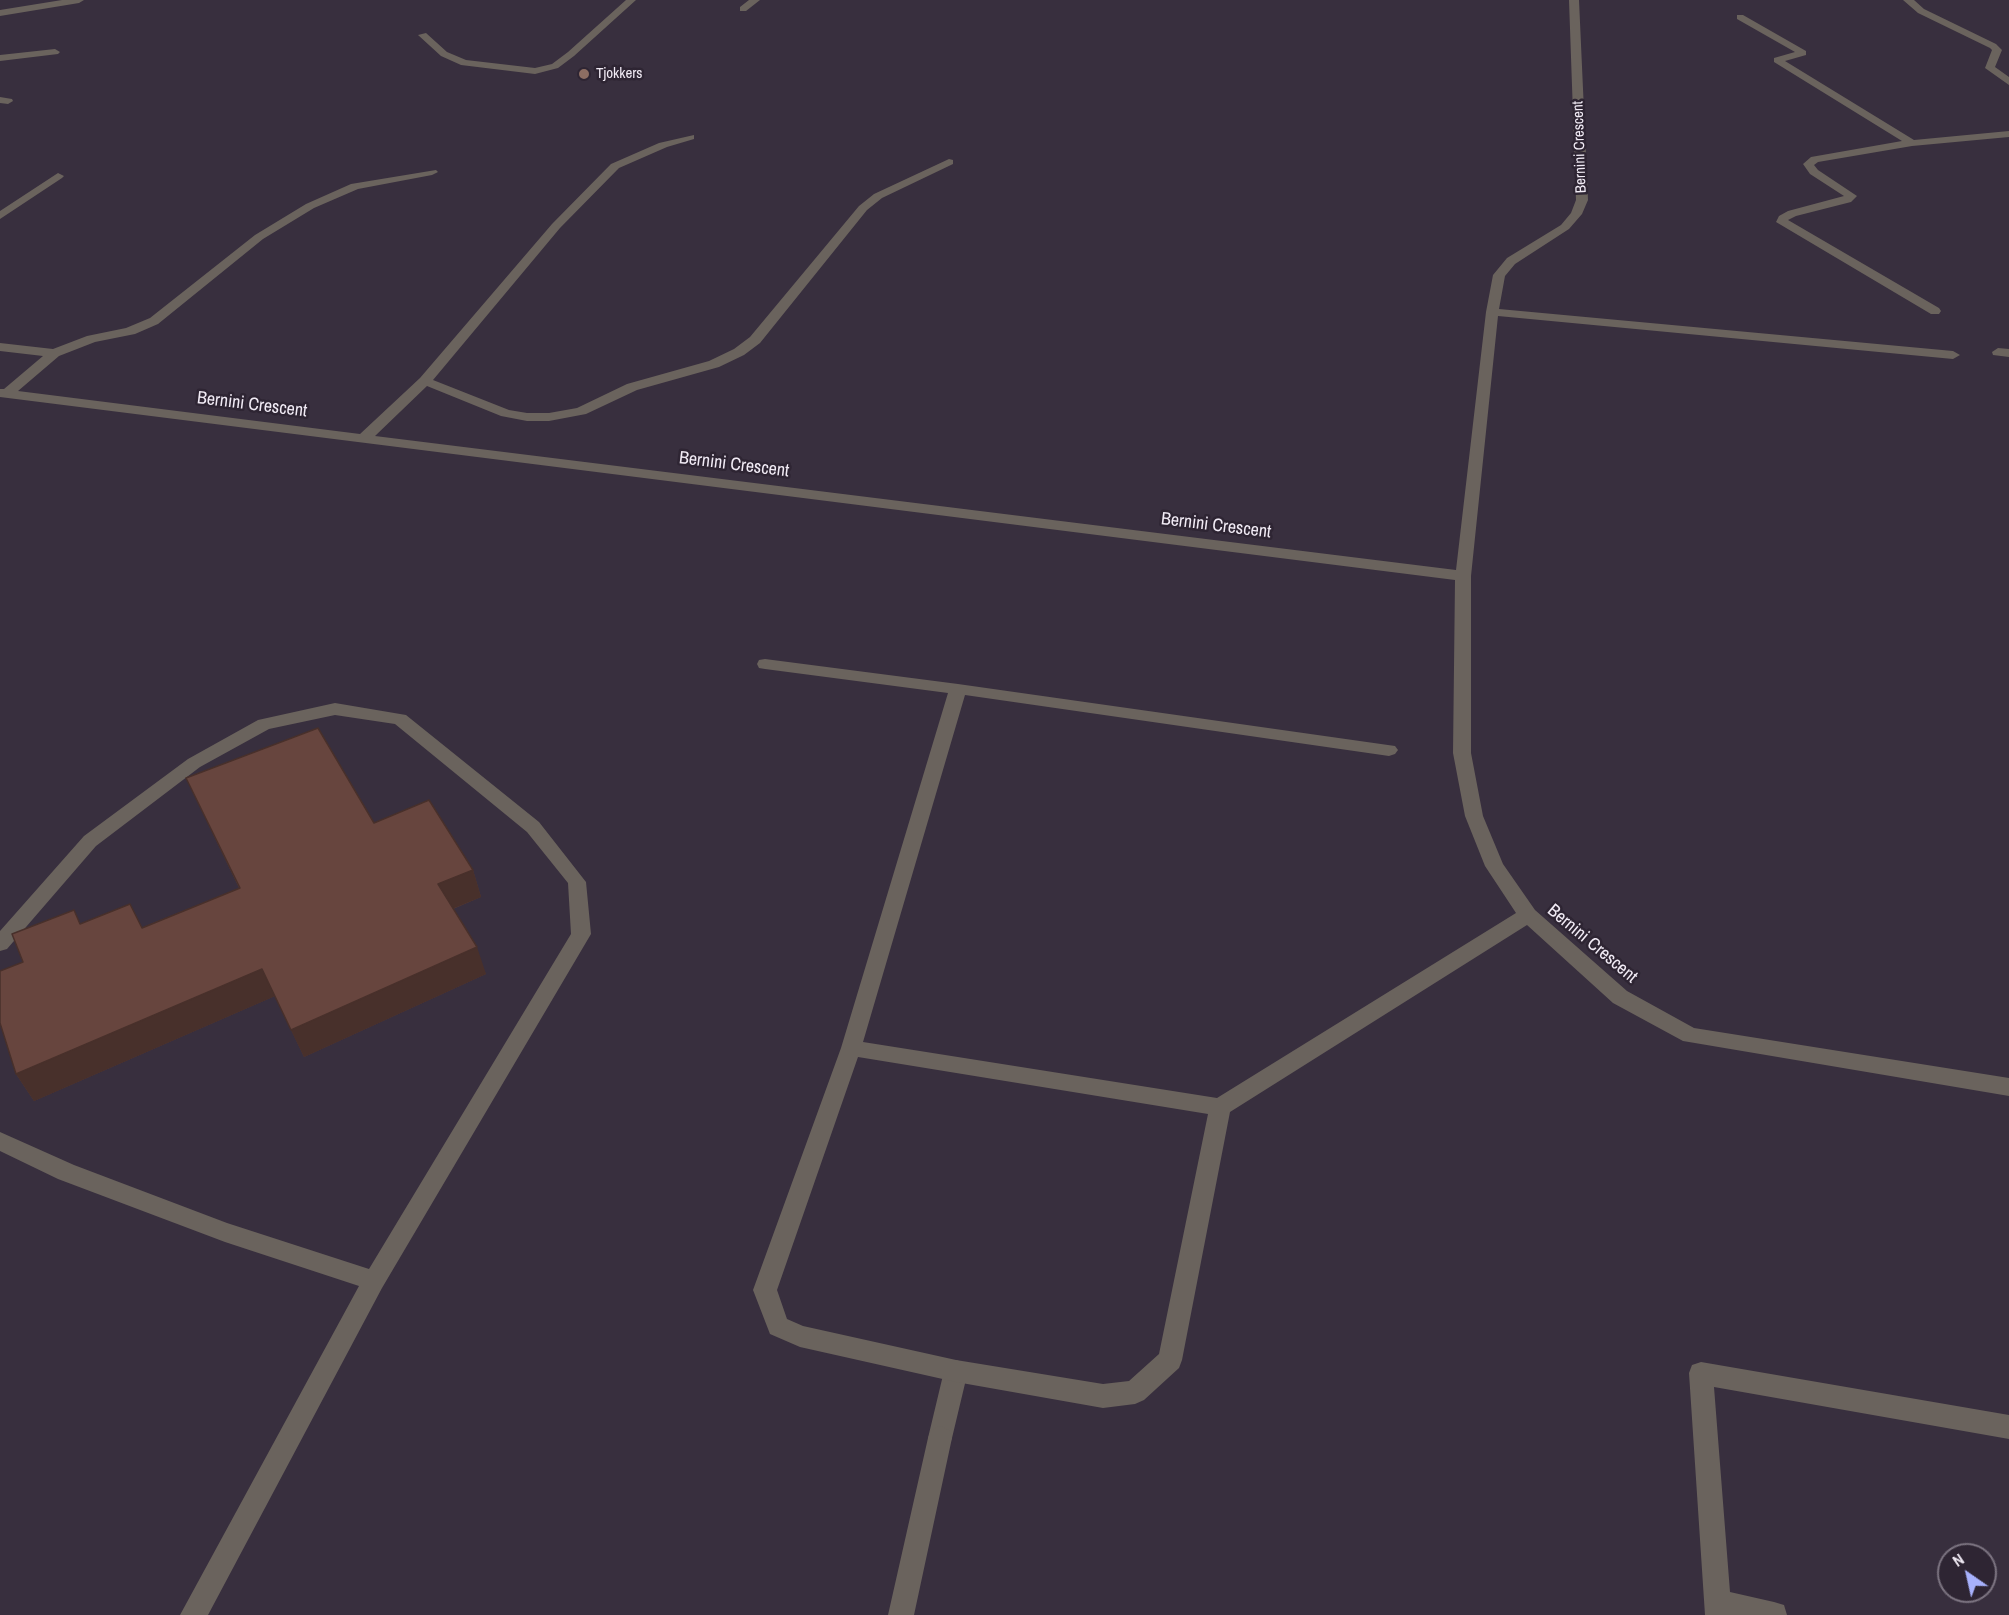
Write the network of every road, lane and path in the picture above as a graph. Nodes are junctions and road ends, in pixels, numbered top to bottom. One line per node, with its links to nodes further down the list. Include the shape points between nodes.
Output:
1 (80, 0): 7 (street)
2 (631, 0): 9 (street, via 555,66 535,71 464,63 444,54)
3 (755, 0): 6 (street)
4 (1574, 0): 21 (street, Bernini Crescent, via 1582,200 1565,227 1511,261 1499,275)
5 (1908, 0): 12 (street, via 1921,11 1993,46 1997,50 1990,68)
6 (743, 9)
7 (0, 13)
8 (1740, 17): 15 (street, via 1803,52 1777,60)
9 (423, 35)
10 (55, 52): 11 (street)
11 (0, 58)
12 (2009, 82)
13 (2009, 134): 15 (street)
14 (690, 137): 25 (street, via 615,165 556,226)
15 (1912, 143): 20 (street, via 1815,159 1808,164 1814,172 1851,196 1792,213 1782,222)
16 (949, 162): 25 (street, via 878,196 862,208 755,340 714,364 632,387 580,411 549,417 506,412)
17 (432, 172): 23 (street, via 355,186 310,206 259,237 154,321)
18 (58, 176): 19 (street)
19 (0, 216)
20 (1935, 311)
21 (1492, 312): 24 (street); 28 (street, Bernini Crescent)
22 (0, 347): 23 (street)
23 (54, 352): 26 (street)
24 (1953, 355)
25 (425, 381): 27 (street)
26 (3, 394): 27 (street, Bernini Crescent)
27 (363, 439): 28 (street, Bernini Crescent)
28 (1463, 576): 32 (street, Bernini Crescent, via 1462,753 1474,816 1494,866)
29 (765, 664): 30 (street)
30 (958, 689): 31 (street); 34 (street)
31 (1389, 750)
32 (1528, 915): 35 (street, Bernini Crescent, via 1620,997 1690,1035); 36 (street)
33 (0, 945): 38 (street, via 90,841 194,763 264,724 335,709 400,719 533,827 577,882 581,934)
34 (851, 1048): 36 (street); 39 (street, via 765,1290 778,1326 800,1336)
35 (2009, 1087)
36 (1220, 1107): 39 (street, via 1170,1360 1153,1377 1135,1392 1103,1396)
37 (0, 1142): 38 (street, via 66,1172 225,1232)
38 (374, 1281): 42 (street)
39 (956, 1371): 43 (street)
40 (2009, 1427): 41 (street, via 1701,1373)
41 (1718, 1609): 44 (street)
42 (193, 1615)
43 (901, 1615)
44 (1774, 1615)

